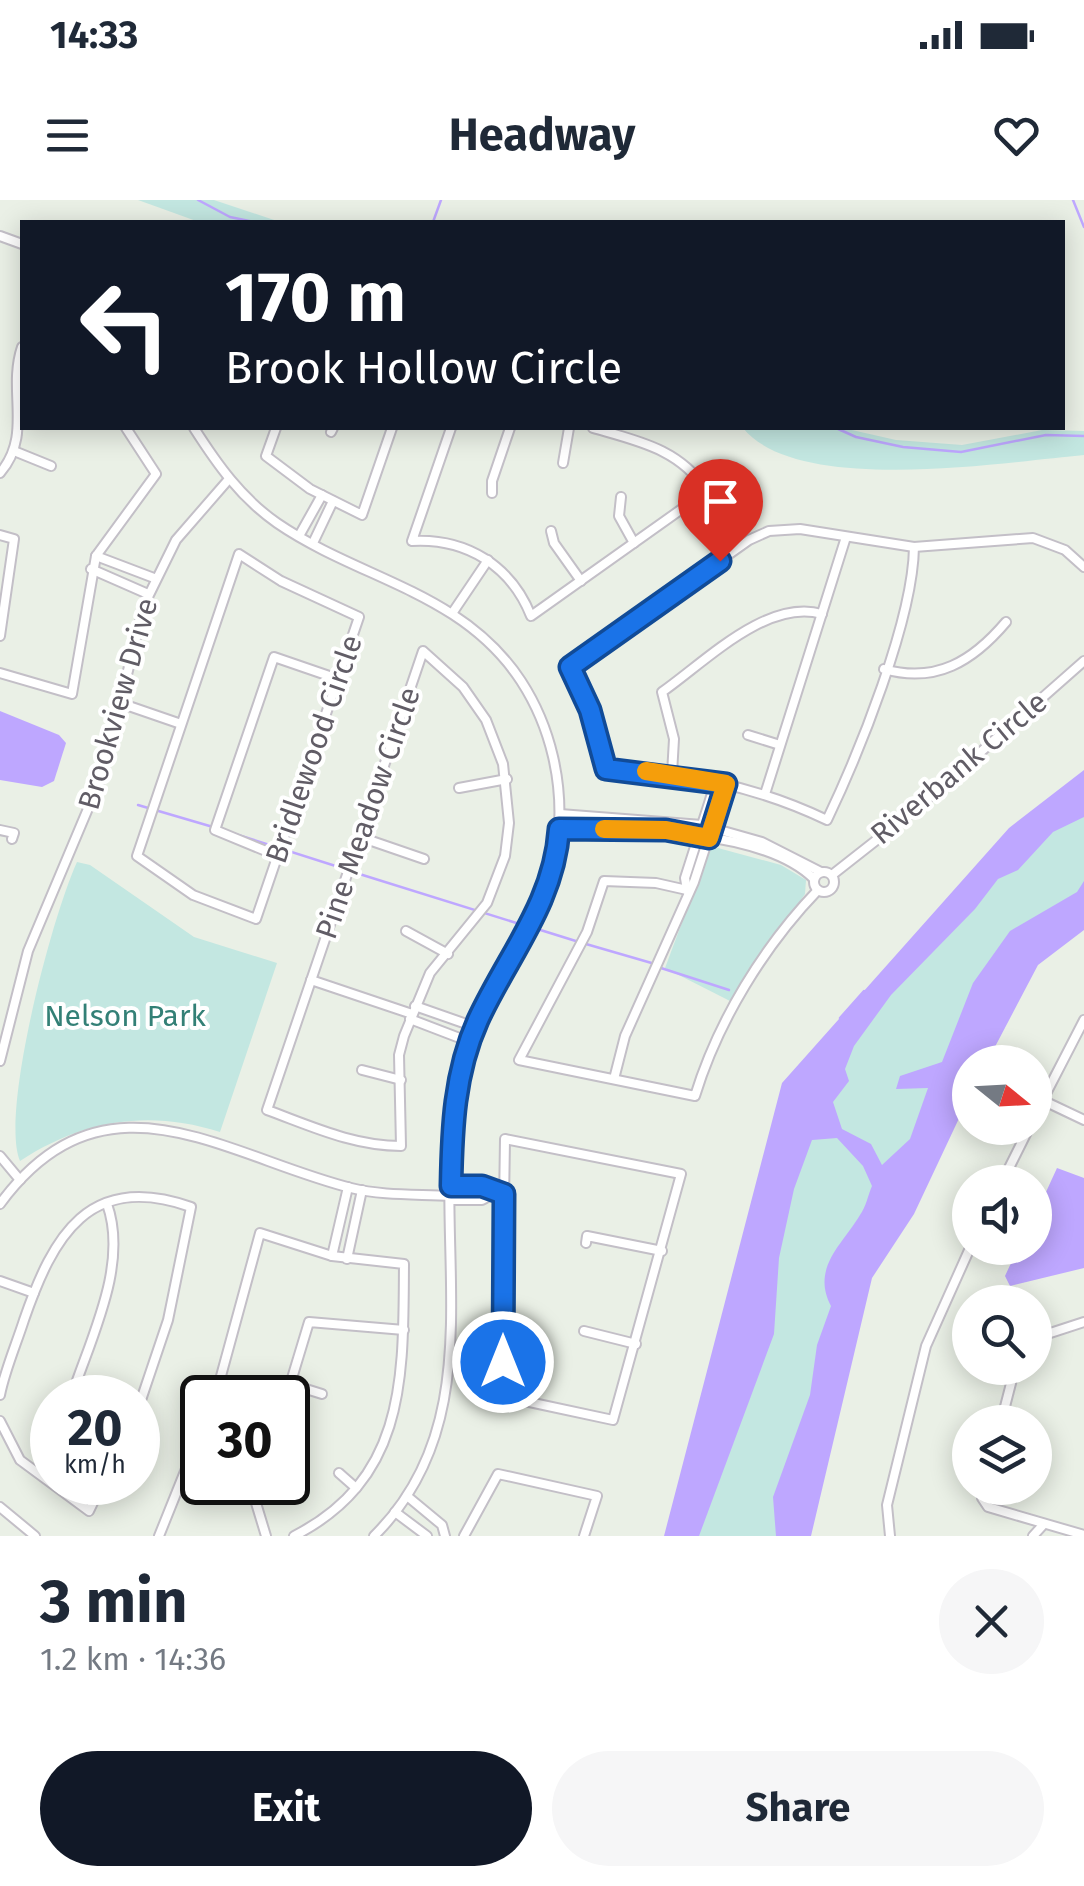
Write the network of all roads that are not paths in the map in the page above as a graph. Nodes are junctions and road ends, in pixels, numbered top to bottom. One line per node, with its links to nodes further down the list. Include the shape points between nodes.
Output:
1 (20, 355): 3 (street)
2 (20, 430): 12 (street)
3 (20, 430)
4 (127, 430): 30 (street, via 156,474)
5 (195, 430): 16 (street)
6 (275, 430): 18 (street, via 266,456)
7 (391, 430): 20 (street, via 362,515)
8 (450, 430): 31 (street, via 412,541 451,544)
9 (509, 430): 17 (street)
10 (568, 430): 13 (street)
11 (599, 430): 27 (street, via 670,453 707,490)
12 (14, 451): 14 (street); 15 (street)
13 (563, 463)
14 (51, 466)
15 (0, 473)
16 (229, 479): 25 (street, via 267,516); 36 (street, Brookview Drive, via 188,522)
17 (492, 493)
18 (322, 495): 20 (street); 21 (street)
19 (622, 497): 27 (street, via 619,516)
20 (333, 501): 22 (street)
21 (314, 508): 22 (street); 25 (street)
22 (327, 516): 28 (street)
23 (551, 531): 37 (street)
24 (0, 535): 39 (street, via 14,539)
25 (300, 536): 28 (street)
26 (846, 537): 29 (street); 41 (street); 52 (street, via 790,528 758,535 570,667 606,769)
27 (634, 542): 37 (street)
28 (313, 543): 40 (street)
29 (914, 547): 33 (street, via 1033,538 1065,550); 45 (street, via 912,581)
30 (96, 556): 32 (street); 34 (street)
31 (488, 560): 37 (street, via 510,580 531,616); 40 (street)
32 (112, 563): 35 (street); 36 (street)
33 (1084, 568)
34 (91, 569): 35 (street); 46 (street, via 72,694)
35 (107, 576): 38 (street)
36 (154, 578): 38 (street, Brookview Drive)
37 (581, 581)
38 (148, 594): 48 (street, Brookview Drive)
39 (2, 606): 43 (street)
40 (453, 612): 57 (street, via 500,653 530,696 553,756)
41 (822, 614): 51 (street); 52 (street, via 797,609 767,618 662,692 674,738)
42 (1006, 622): 45 (street, via 946,670 913,675)
43 (0, 636)
44 (1084, 660): 69 (street, Riverbank Circle)
45 (884, 669): 56 (street, via 858,753 827,820)
46 (0, 673)
47 (338, 679): 49 (street, Bridlewood Circle, via 359,617 239,554); 66 (street, Bridlewood Circle); 66 (street, via 274,657 262,692 216,830)
48 (120, 703): 49 (street); 78 (street, Brookview Drive, via 100,784)
49 (182, 724): 66 (street, Bridlewood Circle, via 136,856 207,902 256,919)
50 (748, 735): 51 (street)
51 (780, 745): 56 (street)
52 (672, 774): 54 (street)
53 (507, 779): 55 (street); 63 (street, Pine Meadow Circle, via 494,735 475,703 423,652); 73 (street, Pine Meadow Circle, via 509,823 500,872 478,918)
54 (721, 782): 56 (street); 58 (street); 59 (street)
55 (459, 788)
56 (765, 794)
57 (560, 814): 58 (street); 60 (street)
58 (702, 825): 59 (street); 62 (street)
59 (712, 827): 64 (street); 68 (street, via 762,842)
60 (559, 829): 62 (street); 80 (street, via 538,913)
61 (0, 830): 65 (street, via 14,834)
62 (698, 836): 64 (street); 70 (street)
63 (360, 837): 67 (street); 74 (street, Pine Meadow Circle)
64 (709, 838): 68 (street, via 780,857); 70 (street)
65 (12, 839)
66 (278, 856)
67 (424, 859)
68 (817, 875): 69 (street); 71 (street)
69 (832, 875): 71 (street, Riverbank Circle, via 831,890)
70 (687, 890): 84 (street, via 625,1036); 84 (street, via 604,881 582,942 519,1060)
71 (818, 890): 84 (street, via 739,998 695,1096)
72 (406, 932): 73 (street)
73 (448, 954): 75 (street, Pine Meadow Circle, via 430,973)
74 (311, 980): 75 (street); 85 (street, Pine Meadow Circle, via 267,1110 350,1140 401,1146)
75 (412, 1013): 76 (street); 79 (street); 85 (street, Pine Meadow Circle, via 399,1055)
76 (433, 1014): 79 (street); 80 (street)
77 (1084, 1020): 86 (street)
78 (4, 1024): 82 (street, Brookview Drive)
79 (428, 1026): 81 (street)
80 (475, 1027): 81 (street)
81 (470, 1042): 93 (street, via 454,1103)
82 (0, 1060)
83 (362, 1070): 85 (street)
84 (614, 1079)
85 (400, 1080)
86 (1052, 1081)
87 (1052, 1105): 88 (street)
88 (1084, 1120)
89 (0, 1156): 90 (street)
90 (20, 1180): 91 (street, via 66,1147 142,1127 193,1133); 95 (street)
91 (348, 1188): 92 (street); 99 (street)
92 (362, 1190): 93 (street); 100 (street)
93 (451, 1194): 94 (street, via 482,1200); 121 (street, via 446,1399 434,1446)
94 (504, 1194): 98 (street, via 505,1138 681,1174); 108 (street, via 500,1396 613,1420)
95 (0, 1204)
96 (107, 1204): 103 (street, via 60,1237); 109 (street, via 116,1251); 110 (street, via 145,1197 191,1207)
97 (586, 1242): 98 (street, via 587,1236)
98 (662, 1251): 108 (street)
99 (332, 1256): 100 (street); 111 (street, via 260,1233)
100 (347, 1259): 105 (street, via 404,1264)
101 (962, 1265): 127 (street, via 926,1346 887,1504)
102 (0, 1281): 103 (street)
103 (34, 1292): 115 (street)
104 (1084, 1322): 107 (street)
105 (404, 1330): 112 (street, via 309,1322); 120 (street, via 396,1411)
106 (584, 1331): 108 (street)
107 (1052, 1332)
108 (636, 1344)
109 (79, 1375)
110 (149, 1375)
111 (221, 1375)
112 (293, 1375)
113 (310, 1390): 114 (street)
114 (322, 1394)
115 (0, 1395)
116 (0, 1421): 117 (street)
117 (30, 1467)
118 (339, 1473): 120 (street)
119 (180, 1483): 130 (street)
120 (356, 1488): 132 (street)
121 (407, 1496): 125 (street); 135 (street, via 442,1524)
122 (257, 1505): 131 (street)
123 (992, 1505): 126 (street)
124 (0, 1506): 129 (street)
125 (395, 1512): 133 (street); 134 (street)
126 (1043, 1525): 128 (street); 138 (street); 139 (street)
127 (890, 1534)
128 (1084, 1535)
129 (35, 1536)
130 (159, 1536)
131 (266, 1536)
132 (294, 1536)
133 (374, 1536)
134 (427, 1536)
135 (445, 1536)
136 (464, 1536): 137 (street, via 498,1474 597,1496)
137 (584, 1536)
138 (1033, 1536)
139 (1048, 1536)

